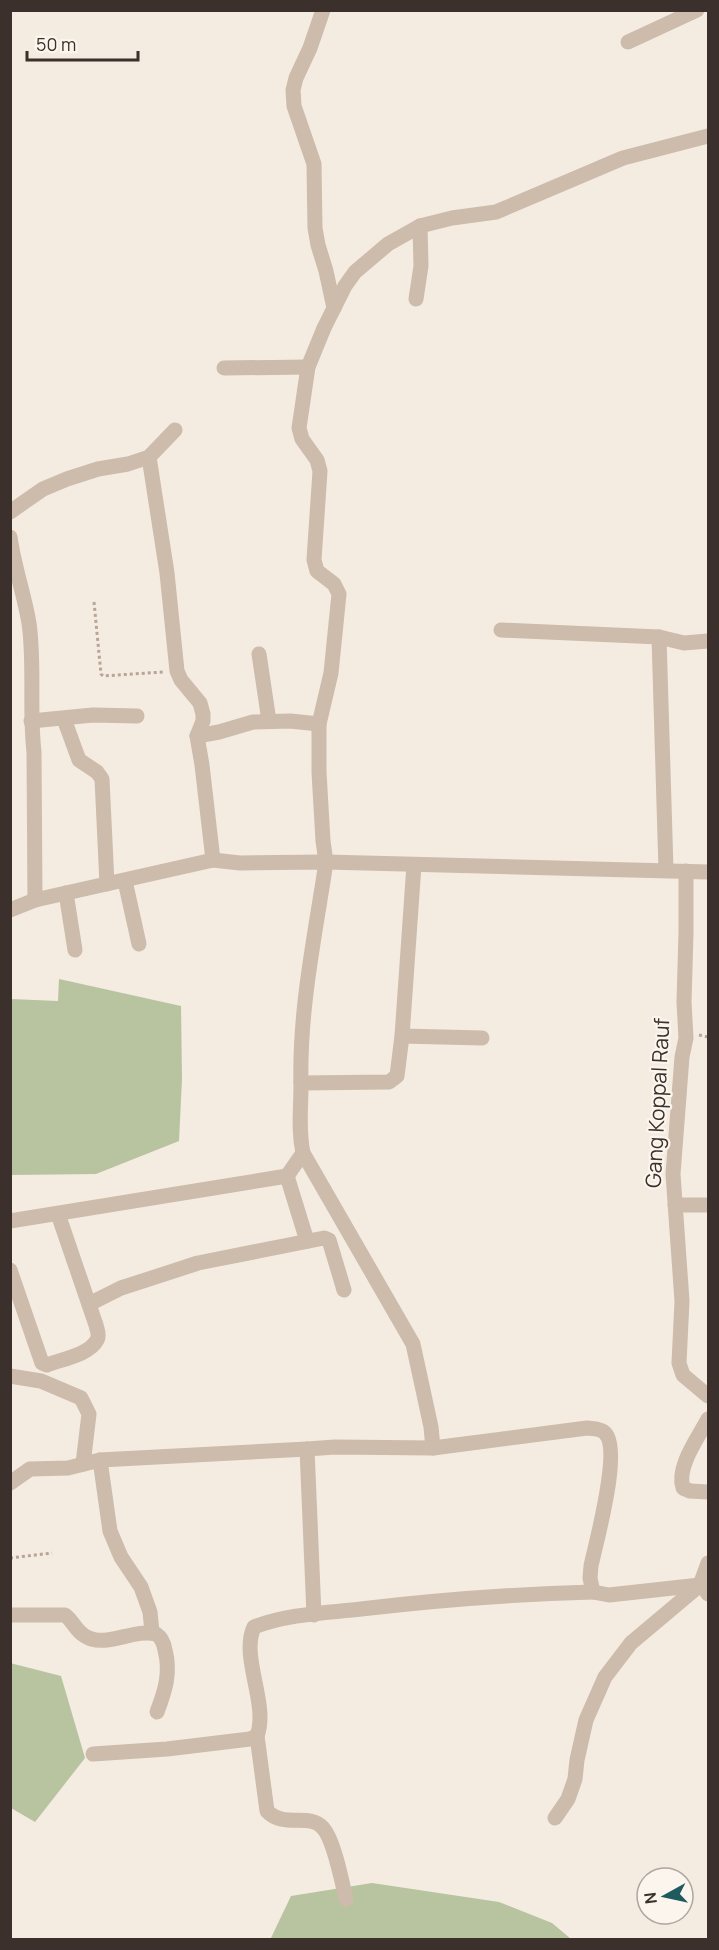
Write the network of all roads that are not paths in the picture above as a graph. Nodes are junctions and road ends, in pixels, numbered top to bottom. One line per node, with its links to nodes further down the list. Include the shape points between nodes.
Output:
1 (323, 10): 7 (street, via 296,78 293,98 314,164 315,228)
2 (697, 10): 3 (street)
3 (628, 42)
4 (708, 135): 5 (street, via 623,158 496,212)
5 (420, 226): 6 (street, via 422,266); 7 (street, via 388,244 355,272)
6 (416, 300)
7 (334, 308): 8 (street)
8 (308, 367): 9 (street); 22 (street, via 299,428 320,471 314,560 317,571 334,584 339,594 331,673)
9 (224, 368)
10 (175, 430): 11 (street)
11 (149, 457): 12 (street, via 67,479 43,489); 23 (street, via 177,671 200,703 203,714)
12 (10, 512)
13 (10, 537): 20 (street, via 28,622)
14 (501, 630): 15 (street)
15 (659, 637): 16 (street, via 684,643); 27 (street)
16 (708, 641)
17 (259, 654): 21 (street)
18 (137, 716): 19 (street)
19 (63, 719): 20 (street); 31 (street, via 79,760 102,779)
20 (32, 721): 33 (street)
21 (269, 721): 22 (street); 23 (street)
22 (319, 724): 25 (street)
23 (196, 736): 24 (street)
24 (213, 860): 25 (street); 30 (street)
25 (326, 862): 26 (street); 39 (street, via 305,994)
26 (414, 866): 27 (street); 37 (street)
27 (666, 870): 28 (street)
28 (686, 871): 29 (street); 42 (street, Gang Koppal Rauf, via 686,1038 674,1155)
29 (708, 872)
30 (125, 881): 31 (street); 35 (street)
31 (107, 884): 32 (street)
32 (66, 894): 33 (street); 36 (street)
33 (35, 900): 34 (street)
34 (10, 910)
35 (139, 944)
36 (75, 950)
37 (402, 1036): 38 (street); 39 (street, via 399,1069 393,1080)
38 (482, 1038)
39 (301, 1083): 40 (street)
40 (303, 1153): 41 (street); 53 (street, via 413,1344)
41 (287, 1176): 44 (street); 46 (street)
42 (675, 1205): 43 (street); 51 (street, Gang Koppal Rauf, via 682,1301 680,1363 683,1375)
43 (708, 1205)
44 (58, 1214): 45 (street); 49 (street)
45 (10, 1221)
46 (307, 1241): 48 (street, via 329,1240); 49 (street, via 198,1263 121,1288)
47 (10, 1270): 49 (street, via 44,1365 85,1351 97,1340)
48 (344, 1290)
49 (89, 1304)
50 (10, 1376): 56 (street, via 41,1381 81,1398 89,1414)
51 (708, 1396)
52 (708, 1419): 58 (street, via 680,1478 686,1491)
53 (432, 1448): 54 (street); 61 (street, via 587,1428 605,1433 611,1471 591,1566)
54 (307, 1449): 55 (street); 63 (street)
55 (100, 1461): 56 (street); 64 (street, via 110,1531 141,1587)
56 (82, 1464): 57 (street, via 30,1469)
57 (10, 1483)
58 (708, 1492)
59 (708, 1563): 60 (street)
60 (704, 1589): 61 (street, via 609,1595); 68 (street, via 631,1643 605,1677 586,1720 568,1799)
61 (593, 1592): 63 (street, via 422,1602)
62 (10, 1615): 64 (street, via 65,1615 81,1634 94,1640)
63 (314, 1615): 66 (street, via 254,1627 250,1635 259,1708)
64 (152, 1632): 65 (street, via 163,1642 169,1667)
65 (157, 1712)
66 (257, 1736): 67 (street, via 167,1749); 69 (street, via 267,1811 279,1820 311,1821 324,1829)
67 (93, 1754)
68 (555, 1818)
69 (346, 1899)

